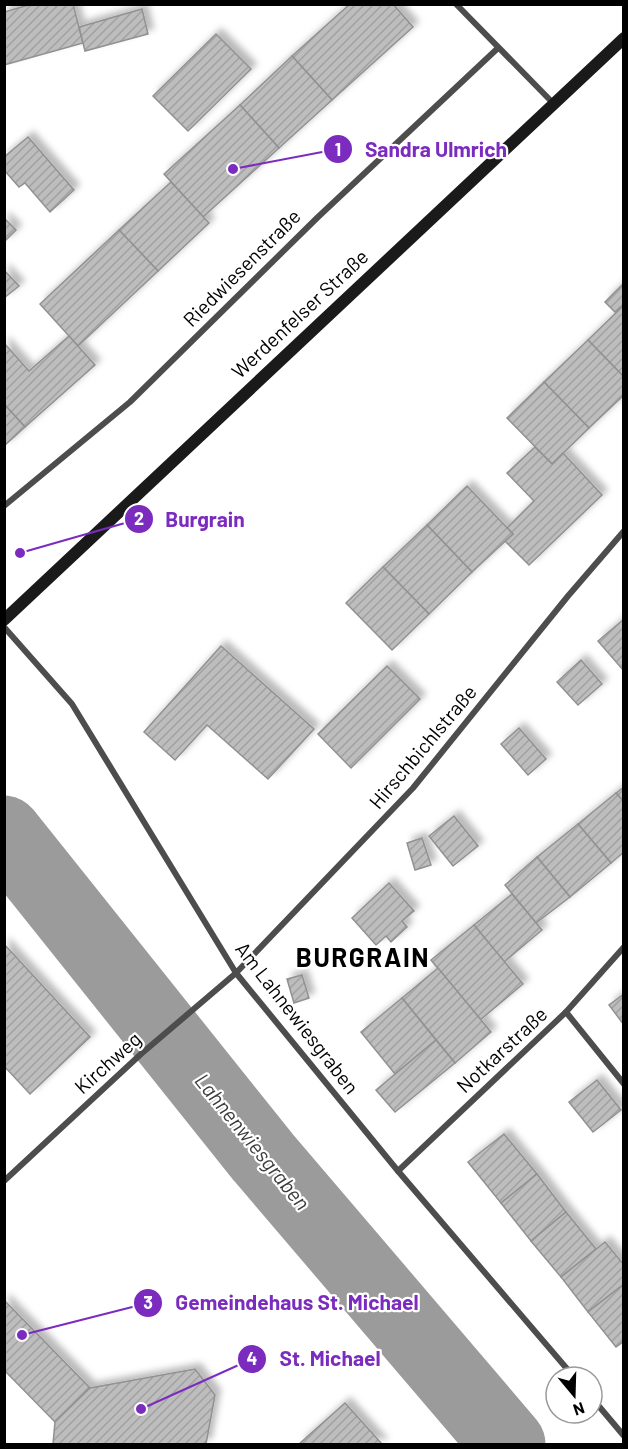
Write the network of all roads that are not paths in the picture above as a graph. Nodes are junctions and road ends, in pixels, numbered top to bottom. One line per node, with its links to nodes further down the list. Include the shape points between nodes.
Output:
1 (456, 4): 3 (street)
2 (624, 38): 4 (street, Werdenfelser Straße)
3 (498, 48): 4 (street); 5 (street, Riedwiesenstraße, via 130,402)
4 (552, 102): 7 (street, Werdenfelser Straße)
5 (4, 506)
6 (624, 531): 10 (street, Hirschbichlstraße, via 413,788)
7 (4, 620)
8 (4, 627): 10 (street, Am Lahnewiesgraben, via 72,704)
9 (624, 947): 11 (street, Notkarstraße)
10 (236, 974): 13 (street, Am Lahnewiesgraben); 14 (street, Kirchweg, via 141,1054)
11 (566, 1012): 12 (street); 13 (street, Notkarstraße)
12 (624, 1084)
13 (398, 1171): 15 (street, Am Lahnewiesgraben)
14 (4, 1181)
15 (564, 1365)
16 (604, 1412): 17 (street)
17 (624, 1436)

